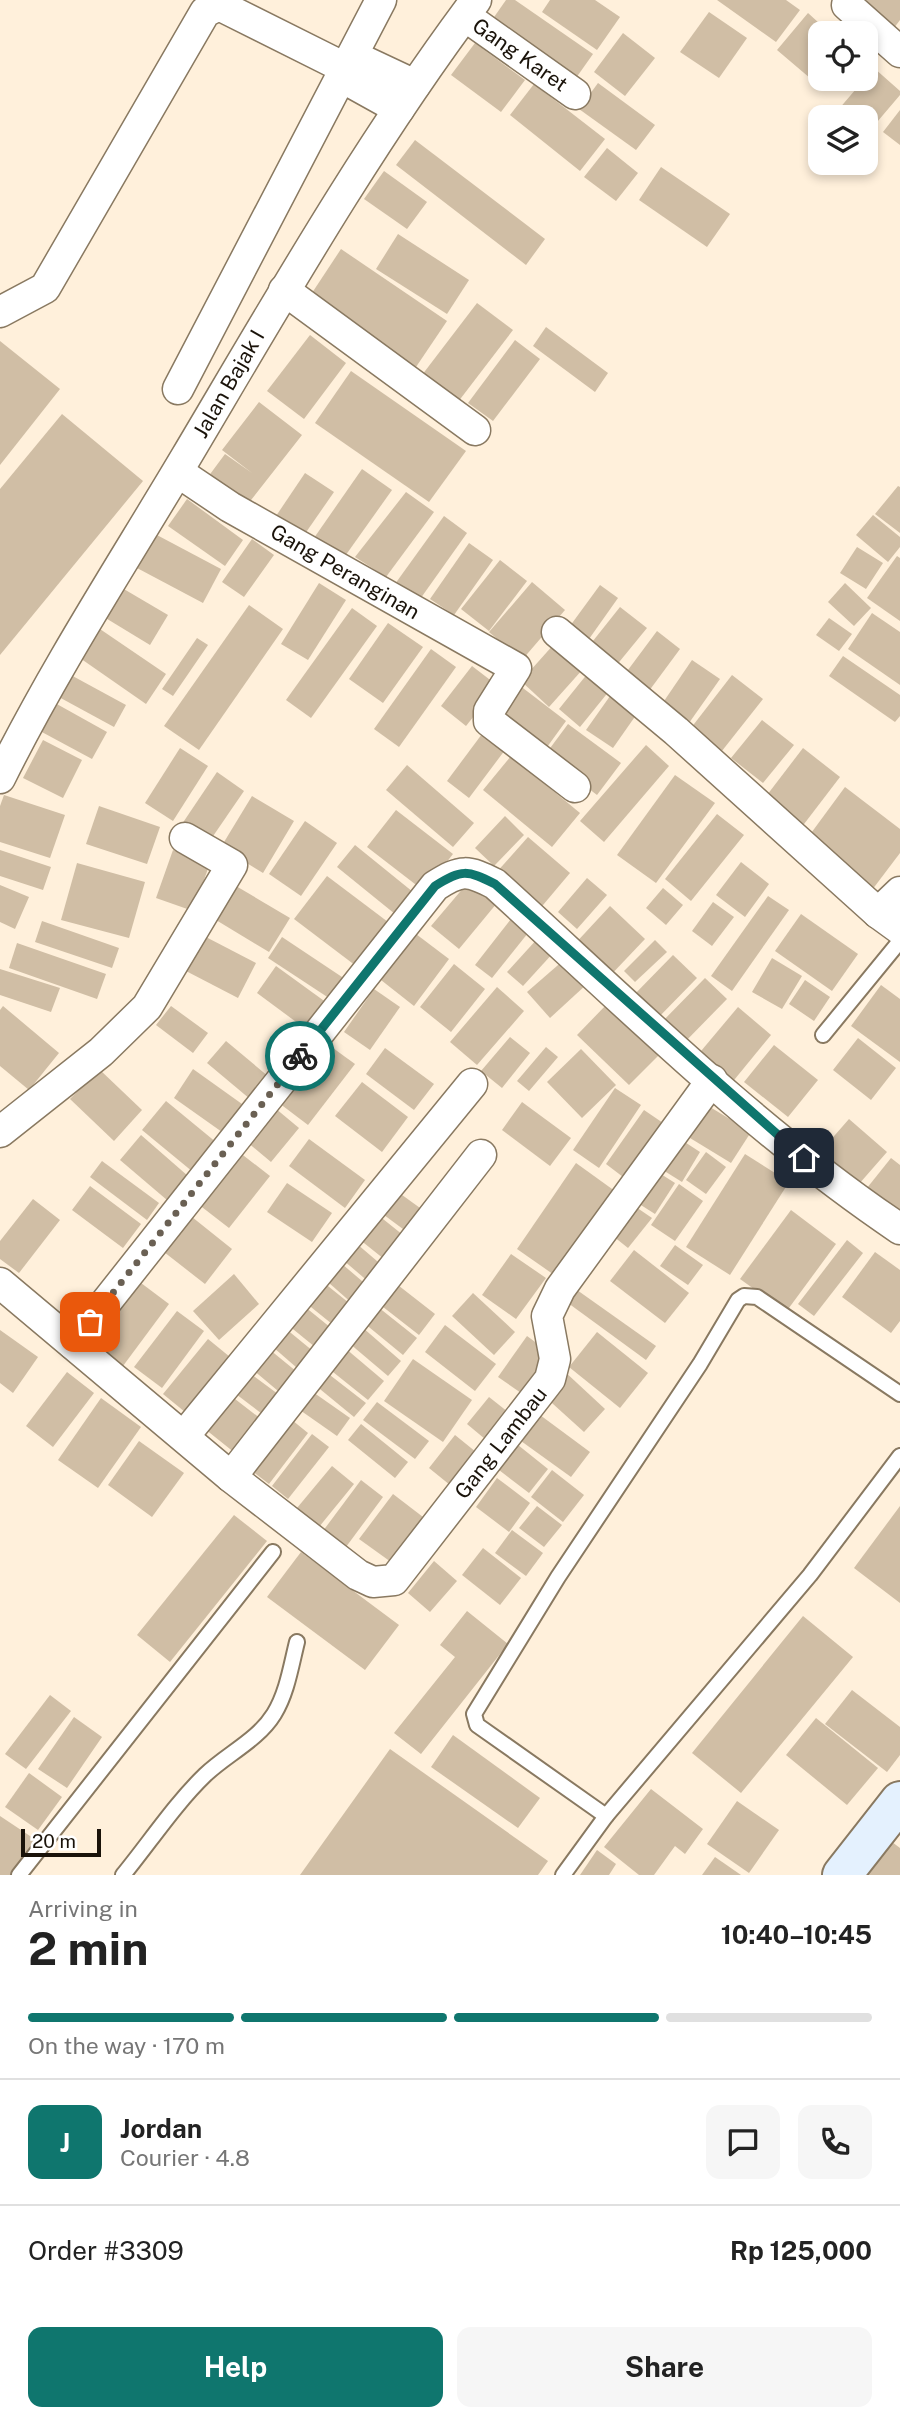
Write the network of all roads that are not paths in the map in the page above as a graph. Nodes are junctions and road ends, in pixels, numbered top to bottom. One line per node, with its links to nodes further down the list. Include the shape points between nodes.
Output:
1 (381, 0): 5 (street)
2 (847, 5): 4 (street)
3 (471, 8): 6 (street, Jalan Bajak I); 7 (street, Gang Karet)
4 (900, 52)
5 (345, 68): 6 (street, via 366,62); 8 (street, via 354,84); 10 (street, via 219,5 212,7 45,288); 11 (street)
6 (415, 85): 8 (street, Jalan Bajak I)
7 (575, 94)
8 (398, 109): 9 (street, Jalan Bajak I)
9 (284, 290): 12 (street); 13 (street, Jalan Bajak I)
10 (0, 312)
11 (178, 389)
12 (475, 430)
13 (178, 471): 15 (street, Jalan Bajak I); 17 (street, Gang Peranginan, via 230,507 516,668 489,711 489,721)
14 (556, 632): 20 (street, via 676,731)
15 (9, 734): 16 (street, Jalan Bajak I)
16 (0, 778)
17 (575, 787)
18 (184, 838): 25 (street, via 232,865 147,1007 101,1052)
19 (900, 892): 20 (street)
20 (889, 921)
21 (900, 941): 22 (lane)
22 (822, 1035)
23 (712, 1080): 27 (street, via 840,1189); 29 (street, via 495,884 472,872 456,872 435,886); 33 (street, Gang Lambau, via 560,1289 547,1316 555,1359 550,1379 394,1580 373,1583 358,1575)
24 (472, 1084): 31 (street)
25 (0, 1132)
26 (481, 1155): 33 (street)
27 (900, 1229)
28 (0, 1283): 29 (street, Gang Lambau)
29 (73, 1344): 31 (street, Gang Lambau)
30 (900, 1394): 37 (lane, via 757,1297 738,1300 474,1714 477,1725)
31 (184, 1436): 33 (street, Gang Lambau)
32 (900, 1456): 37 (lane, via 793,1595)
33 (231, 1477)
34 (273, 1552): 38 (lane)
35 (297, 1642): 39 (lane, via 282,1701 273,1716 190,1791)
36 (900, 1801): 41 (street)
37 (606, 1816): 40 (lane)
38 (19, 1875)
39 (123, 1875)
40 (563, 1875)
41 (842, 1875)

